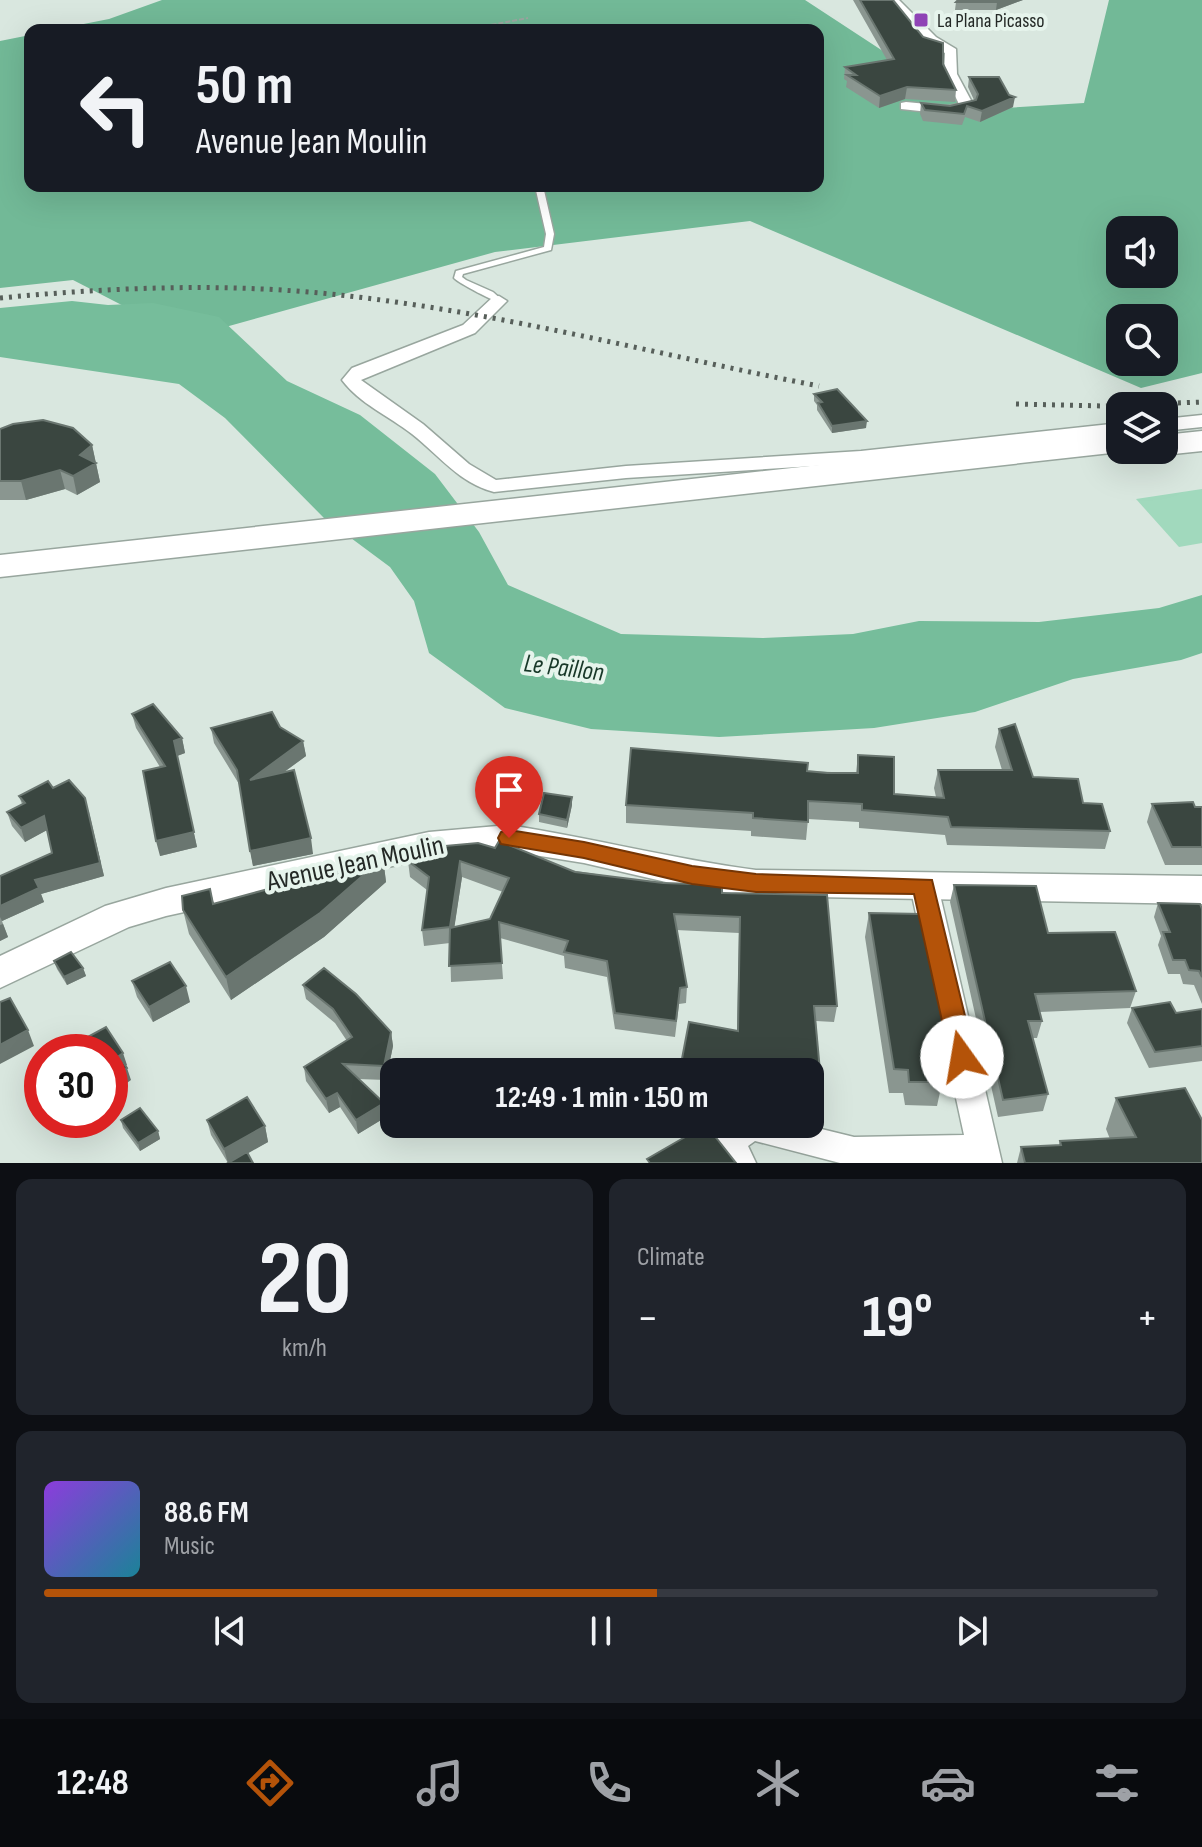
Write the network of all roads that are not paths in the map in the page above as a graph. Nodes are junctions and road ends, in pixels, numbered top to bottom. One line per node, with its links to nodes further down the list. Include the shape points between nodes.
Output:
1 (893, 0): 2 (street, via 932,40 952,52 953,82 967,106)
2 (906, 106)
3 (540, 192): 4 (lane, via 548,248 459,273 463,283)
4 (499, 301): 7 (street, via 469,329 358,372 351,380 461,469 494,486 861,457)
5 (1202, 421): 6 (street)
6 (1178, 424)
7 (1106, 431)
8 (1202, 432): 9 (main road)
9 (1178, 435)
10 (1202, 441): 12 (main road)
11 (1106, 444): 14 (main road)
12 (1178, 444)
13 (1106, 451): 14 (main road)
14 (549, 509): 15 (main road)
15 (311, 535): 16 (main road); 17 (main road)
16 (0, 566)
17 (0, 573)
18 (924, 886): 19 (street, Avenue Jean Moulin); 20 (street, Avenue Jean Moulin, via 756,883 692,875 548,843 467,839 118,916); 21 (street)
19 (1202, 890)
20 (0, 973)
21 (985, 1156): 22 (street, via 854,1152 752,1126 731,1139)
22 (740, 1163)

